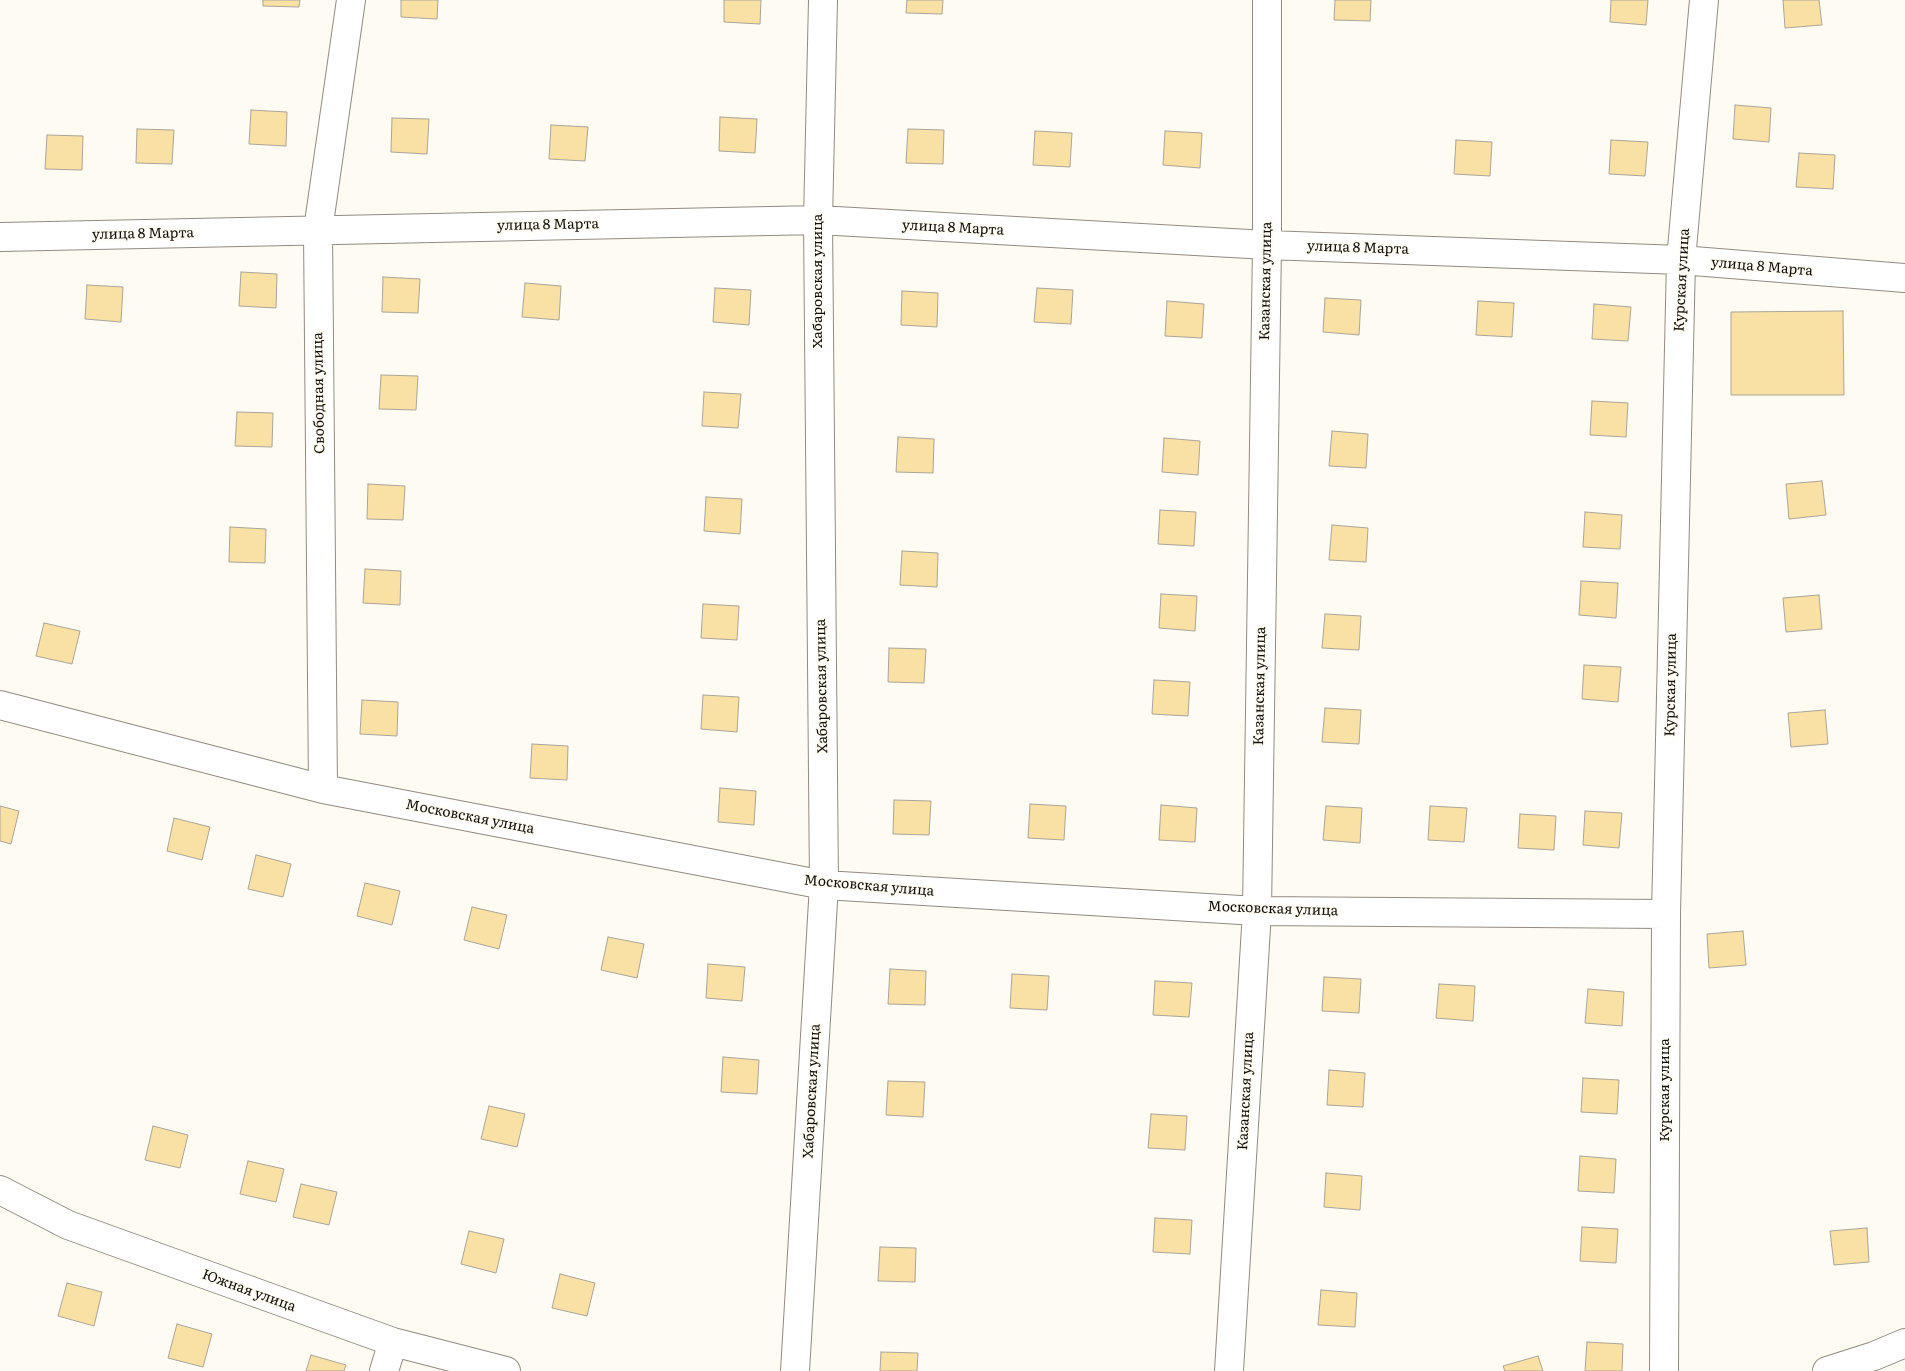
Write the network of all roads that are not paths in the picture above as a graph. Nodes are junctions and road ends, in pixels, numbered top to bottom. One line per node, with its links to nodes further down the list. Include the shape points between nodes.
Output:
1 (351, 0): 6 (street, Свободная улица)
2 (823, 0): 5 (street, Хабаровская улица)
3 (1267, 0): 8 (street, Казанская улица)
4 (1704, 0): 9 (street, Курская улица)
5 (818, 220): 6 (street, улица 8 Марта); 8 (street, улица 8 Марта); 13 (street, Хабаровская улица)
6 (318, 230): 7 (street, улица 8 Марта); 12 (street, Свободная улица)
7 (0, 237)
8 (1266, 245): 9 (street, улица 8 Марта); 14 (street, Казанская улица)
9 (1681, 260): 10 (street, улица 8 Марта); 15 (street, Курская улица)
10 (1905, 278)
11 (0, 705): 12 (street, Московская улица)
12 (323, 789): 13 (street, Московская улица)
13 (824, 885): 14 (street, Московская улица); 21 (street, Хабаровская улица)
14 (1257, 911): 15 (street, Московская улица); 22 (street, Казанская улица)
15 (1666, 914): 23 (street, Курская улица)
16 (0, 1190): 17 (street, Южная улица, via 68,1225)
17 (393, 1342): 19 (street); 20 (street, Южная улица)
18 (1905, 1342): 24 (street)
19 (384, 1371)
20 (506, 1371)
21 (795, 1371)
22 (1229, 1371)
23 (1664, 1371)
24 (1827, 1371)

